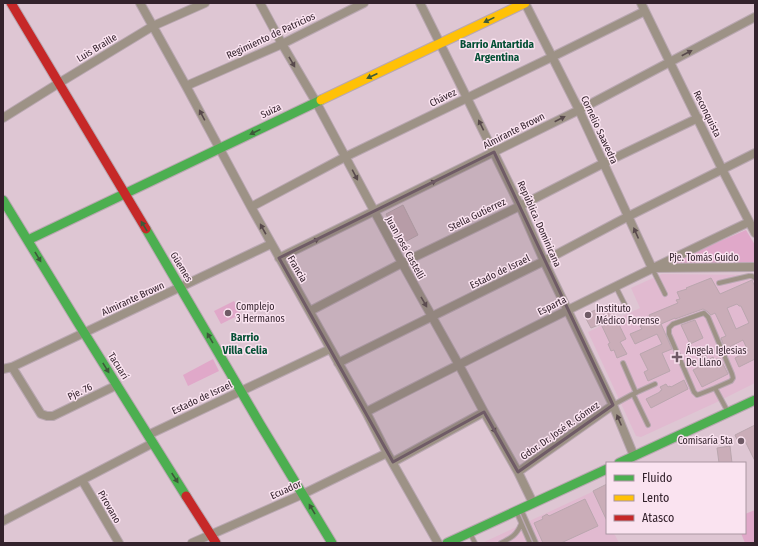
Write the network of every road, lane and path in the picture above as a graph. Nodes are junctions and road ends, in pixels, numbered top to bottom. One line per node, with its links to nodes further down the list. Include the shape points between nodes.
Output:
1 (11, 3): 16 (street, Güemes)
2 (140, 3): 11 (street, Francia)
3 (205, 3): 11 (street, Luis Braille)
4 (260, 3): 12 (street, Juan José Castelli)
5 (364, 3): 12 (street, Regimiento de Patricios)
6 (420, 3): 13 (street, República. Dominicana)
7 (525, 3): 13 (street, Suiza, one-way to 13); 14 (street, Cornelio Saavedra)
8 (641, 3): 9 (street, Reconquista)
9 (645, 11): 14 (street, Chávez); 15 (street, Reconquista)
10 (755, 17): 15 (street, Almirante Brown, one-way to 10)
11 (153, 26): 16 (street, Luis Braille); 17 (street, Francia)
12 (282, 44): 17 (street, Regimiento de Patricios); 19 (street, Juan José Castelli, one-way to 19)
13 (441, 44): 18 (street, República. Dominicana); 19 (street, Suiza, one-way to 19)
14 (552, 57): 18 (street, Chávez); 20 (street, Cornelio Saavedra)
15 (670, 62): 20 (street, Almirante Brown); 22 (street, Reconquista)
16 (59, 83): 21 (street, Luis Braille); 29 (street, Güemes)
17 (186, 86): 23 (street, Francia, one-way to 17)
18 (467, 98): 24 (street, República. Dominicana, one-way to 18); 26 (street, Chávez)
19 (316, 102): 23 (street, Suiza, one-way to 23); 26 (street, Juan José Castelli)
20 (579, 110): 24 (street, Almirante Brown, one-way to 20); 27 (street, Cornelio Saavedra)
21 (3, 118)
22 (698, 118): 27 (street, Stella Gutierrez); 28 (street, Reconquista)
23 (220, 148): 29 (street, Suiza); 32 (street, Francia)
24 (494, 152): 31 (street, República. Dominicana); 33 (street, Almirante Brown, one-way to 24)
25 (755, 153): 28 (street, Estado de Israel)
26 (345, 157): 32 (street, Chávez); 33 (street, Juan José Castelli, one-way to 33)
27 (604, 163): 31 (street, Stella Gutierrez); 34 (street, Cornelio Saavedra)
28 (722, 169): 34 (street, Estado de Israel); 35 (street, Reconquista)
29 (125, 193): 37 (street, Suiza); 46 (street, Güemes, one-way to 29)
30 (3, 200): 37 (street, Tacuarí)
31 (520, 206): 40 (street, República. Dominicana); 41 (street, Stella Gutierrez)
32 (250, 207): 38 (street, Francia, one-way to 32)
33 (374, 211): 39 (street, Almirante Brown, one-way to 33); 41 (street, Juan José Castelli)
34 (629, 216): 40 (street, Estado de Israel); 43 (street, Cornelio Saavedra, one-way to 34)
35 (749, 222): 36 (street, Reconquista); 43 (street, Esparta)
36 (755, 233)
37 (28, 240): 53 (street, Tacuarí, one-way to 53)
38 (271, 244): 39 (street, Francia); 46 (street, Almirante Brown)
39 (279, 258): 51 (street, Francia)
40 (544, 262): 50 (street, República. Dominicana); 52 (street, Estado de Israel)
41 (402, 263): 51 (street, Stella Gutierrez); 52 (street, Juan José Castelli, one-way to 52)
42 (755, 267): 43 (street, Pje. Tomás Guido)
43 (652, 268): 47 (street, Esparta); 48 (lane)
44 (755, 278): 45 (lane, via 749,276)
45 (719, 282)
46 (180, 287): 53 (street, Almirante Brown); 63 (street, Güemes, one-way to 46)
47 (616, 287): 49 (lane); 50 (street, Esparta)
48 (664, 294)
49 (625, 305)
50 (567, 310): 57 (street, Esparta); 66 (street, República. Dominicana)
51 (310, 311): 54 (street, Francia)
52 (433, 317): 55 (street, Estado de Israel); 57 (street, Juan José Castelli)
53 (84, 333): 58 (street, Almirante Brown); 61 (street, Tacuarí, one-way to 61)
54 (330, 349): 55 (street, Francia); 63 (street, Estado de Israel)
55 (338, 363): 67 (street, Francia)
56 (623, 363): 64 (lane)
57 (459, 364): 67 (street, Esparta); 68 (street, Juan José Castelli)
58 (12, 367): 59 (street, Almirante Brown); 61 (street, Pje. 76, via 41,414 47,416 53,416)
59 (3, 369)
60 (655, 384): 64 (lane)
61 (117, 385): 71 (street, Tacuarí)
62 (716, 388): 62 (lane, via 733,378 708,317 704,313 673,324 669,328 669,334 694,392 697,395); 69 (lane)
63 (240, 391): 71 (street, Estado de Israel); 80 (street, Güemes)
64 (634, 394): 66 (lane); 70 (lane)
65 (755, 400): 69 (street)
66 (613, 405): 74 (street, República. Dominicana, one-way to 66); 78 (street, Gdor. Dr. José R. Gómez)
67 (366, 412): 73 (street, Francia)
68 (484, 412): 75 (street); 78 (street, Juan José Castelli, one-way to 78)
69 (728, 413): 74 (street)
70 (648, 425)
71 (148, 435): 72 (street, Tacuarí)
72 (153, 443): 79 (street); 86 (street, Tacuarí, one-way to 86)
73 (387, 453): 75 (street, Francia); 80 (street, Ecuador)
74 (634, 456): 76 (street)
75 (392, 462): 92 (street, Francia)
76 (622, 462)
77 (606, 469): 81 (street)
78 (518, 472): 81 (street, Juan José Castelli)
79 (82, 480): 83 (street); 88 (street, Pirovano)
80 (303, 494): 86 (street, Ecuador); 91 (street, Güemes, one-way to 80)
81 (533, 503): 82 (street)
82 (518, 510): 84 (lane); 85 (street); 98 (lane)
83 (3, 521)
84 (521, 523): 87 (lane); 97 (lane)
85 (470, 533): 93 (street); 94 (lane)
86 (211, 534): 89 (street, Ecuador); 90 (street, Tacuarí)
87 (512, 538): 95 (lane); 96 (lane)
88 (119, 543)
89 (192, 543)
90 (216, 543)
91 (332, 543)
92 (438, 543)
93 (447, 543)
94 (475, 543)
95 (501, 543)
96 (515, 543)
97 (530, 543)
98 (536, 543)

